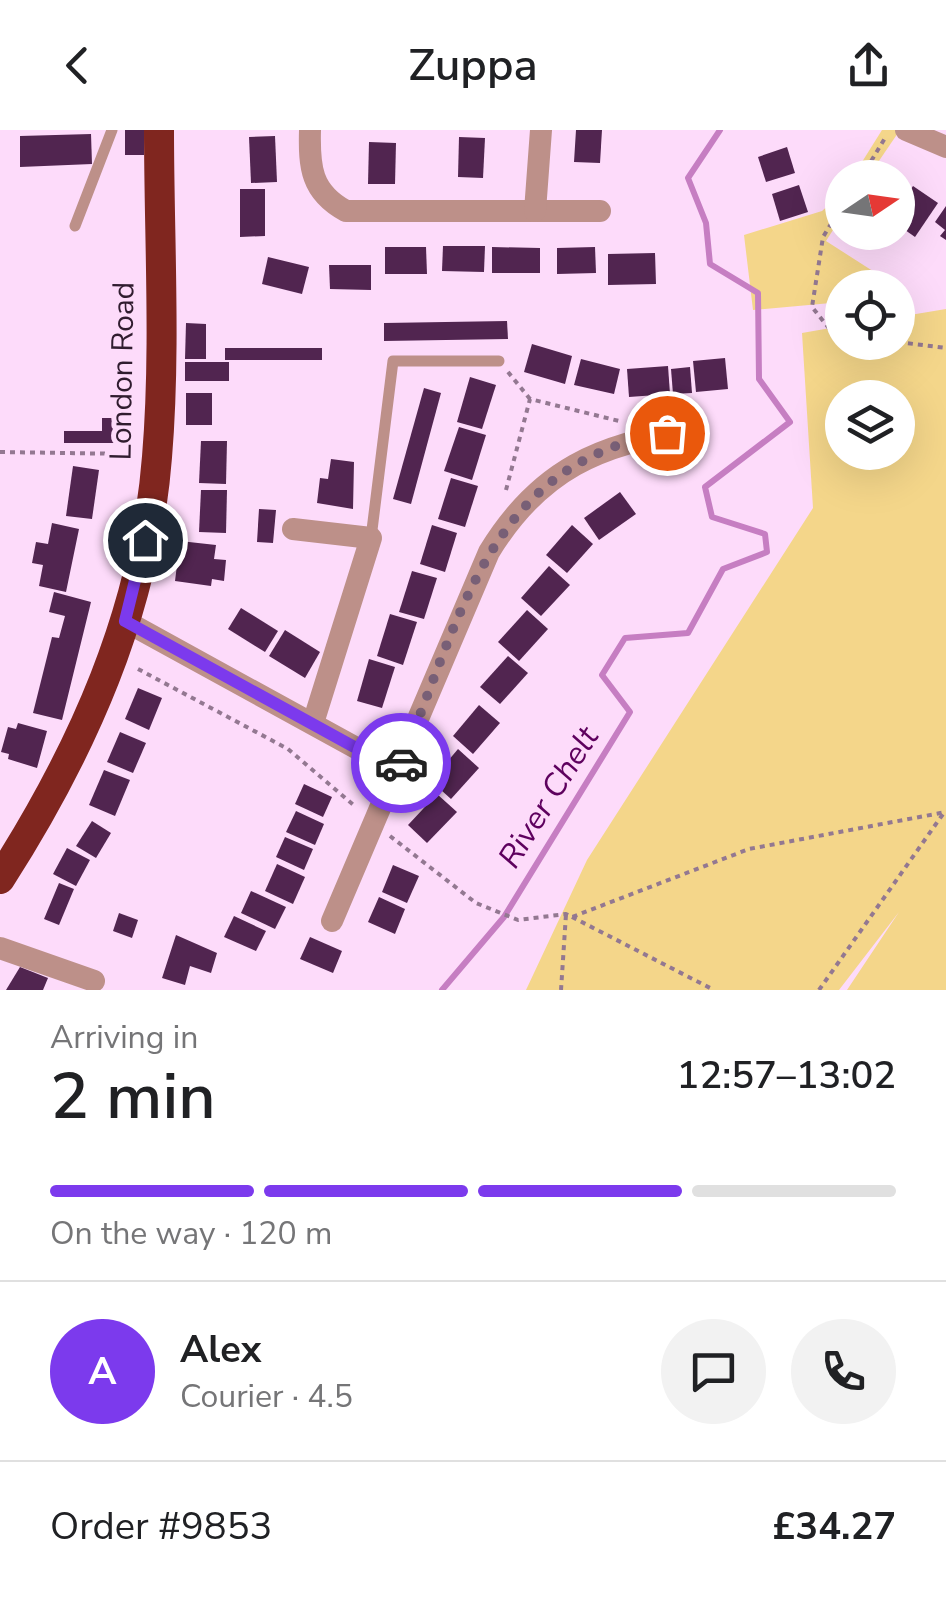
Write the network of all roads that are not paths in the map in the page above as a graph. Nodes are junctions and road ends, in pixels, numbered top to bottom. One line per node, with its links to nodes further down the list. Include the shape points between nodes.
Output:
1 (112, 130): 9 (lane)
2 (158, 130): 14 (highway, London Road, via 158,455)
3 (310, 130): 7 (street, via 312,177 324,197 346,212)
4 (541, 130): 7 (street)
5 (906, 130): 6 (street)
6 (946, 148)
7 (535, 211): 8 (street)
8 (600, 211)
9 (75, 226)
10 (500, 361): 13 (lane, via 394,361)
11 (692, 430): 16 (street, via 621,443 578,462 518,510 489,552)
12 (294, 529): 13 (street)
13 (371, 538): 15 (street)
14 (125, 621): 15 (street); 17 (highway, London Road, via 55,792)
15 (313, 723): 16 (street)
16 (398, 771): 18 (street)
17 (0, 880)
18 (332, 921)
19 (0, 948): 20 (street)
20 (94, 981)

